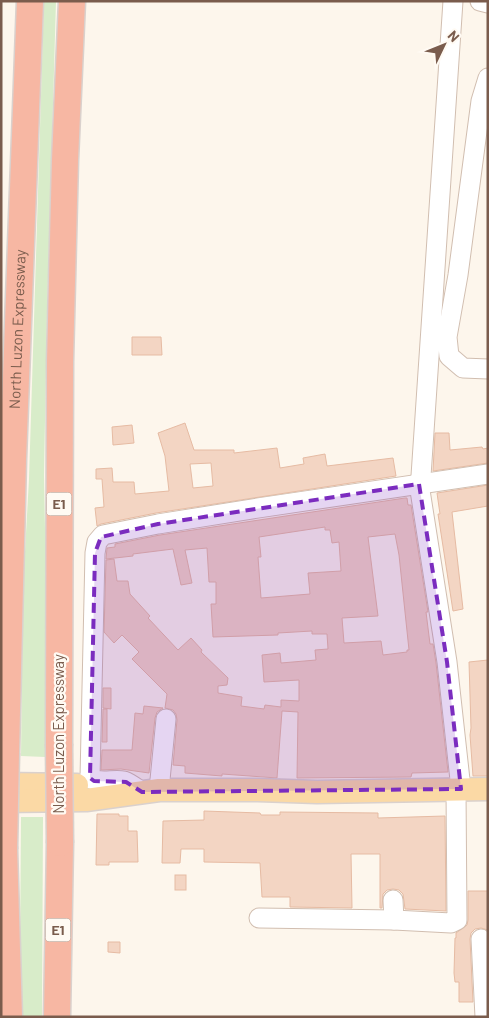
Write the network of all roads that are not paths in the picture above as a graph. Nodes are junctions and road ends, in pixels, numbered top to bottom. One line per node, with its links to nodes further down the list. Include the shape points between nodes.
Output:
1 (30, 1): 20 (highway, North Luzon Expressway, bridge, via 4,849)
2 (72, 1): 21 (highway, North Luzon Expressway / E1, bridge, via 60,352)
3 (453, 1): 9 (street)
4 (480, 1): 5 (street)
5 (488, 3)
6 (488, 78): 7 (street, via 481,101 447,337 449,356 464,368)
7 (488, 369)
8 (488, 474): 9 (street)
9 (419, 484): 13 (street, via 447,662); 14 (street, via 158,524 106,533 101,537 95,553 90,778 94,781 126,782)
10 (166, 719): 14 (street)
11 (1, 784): 14 (main road, via 99,785)
12 (488, 789): 13 (main road)
13 (458, 790): 14 (main road); 18 (street, via 456,920 451,923)
14 (150, 791): 15 (main road, via 86,800)
15 (1, 802)
16 (393, 900): 18 (street)
17 (259, 918): 18 (street)
18 (394, 920)
19 (481, 938): 22 (street)
20 (9, 1017)
21 (57, 1017)
22 (484, 1017)

